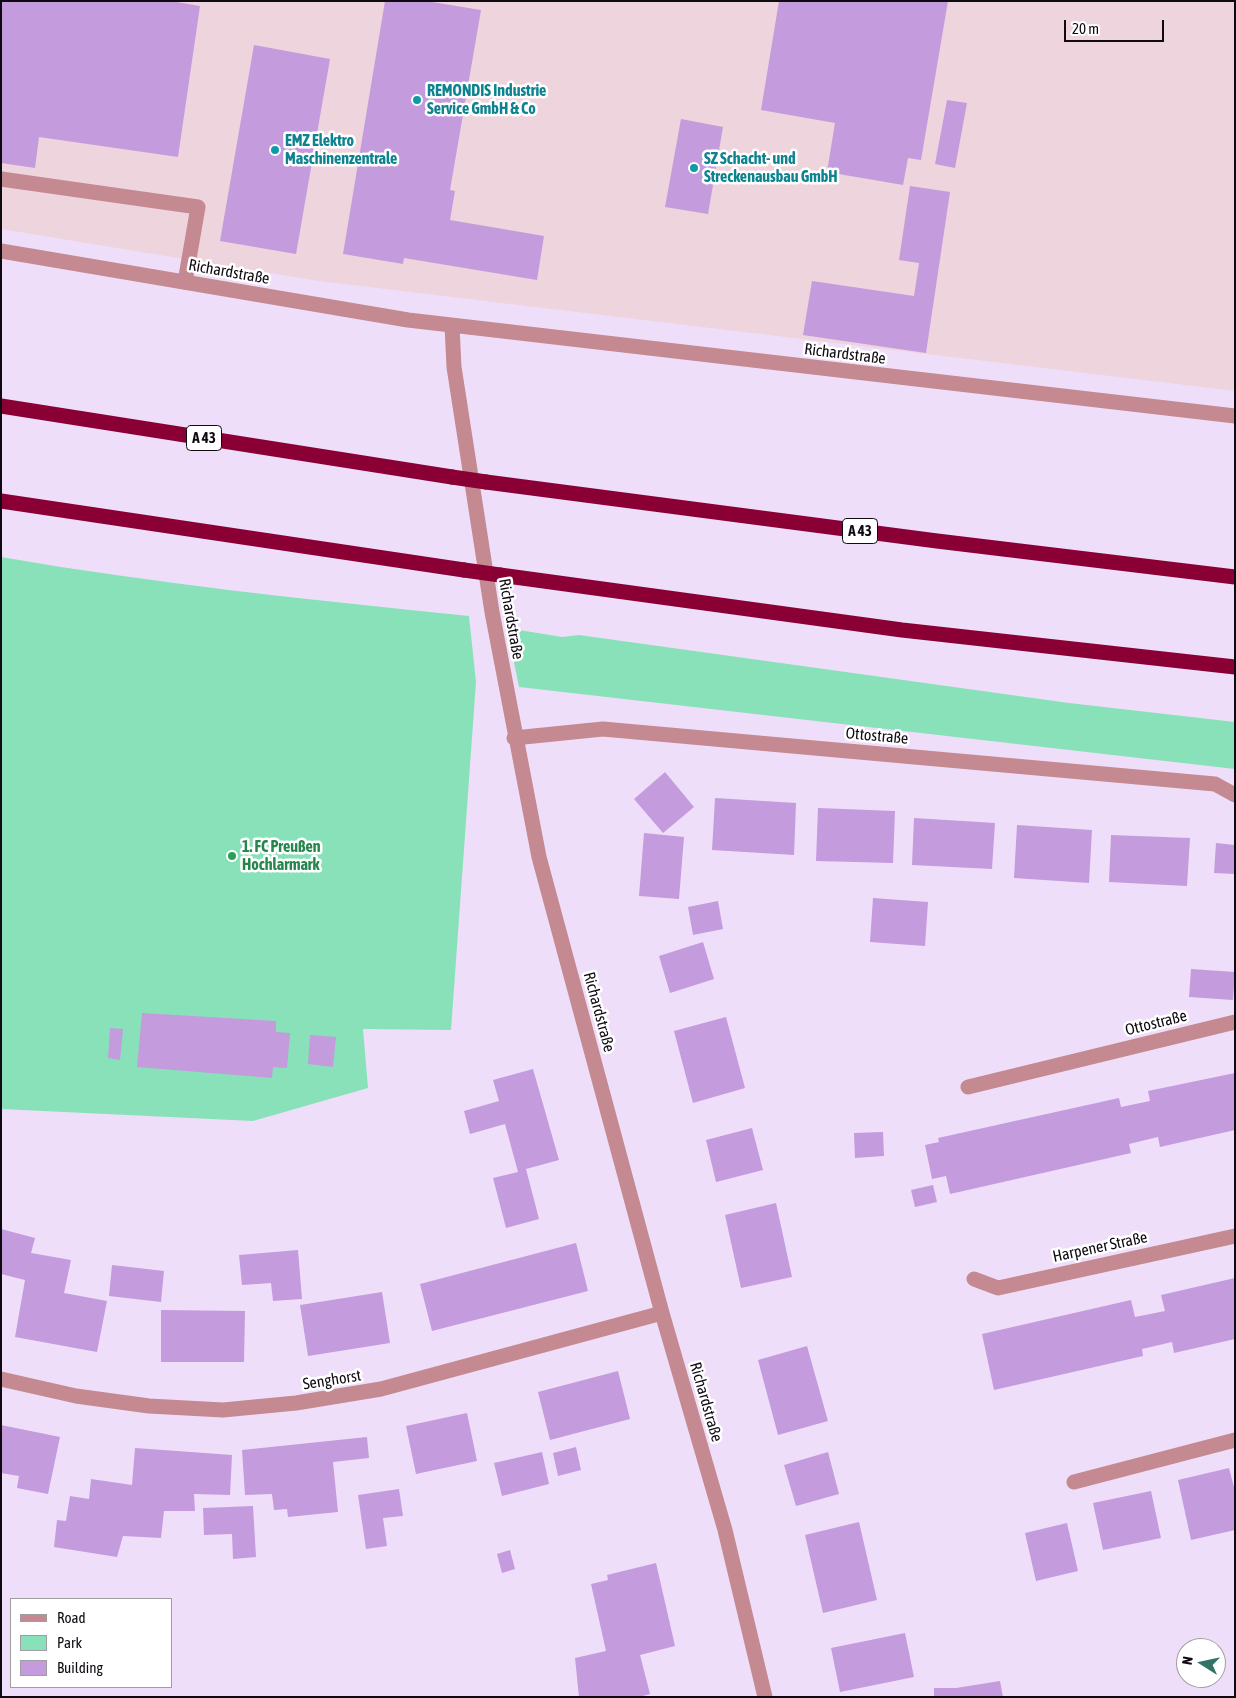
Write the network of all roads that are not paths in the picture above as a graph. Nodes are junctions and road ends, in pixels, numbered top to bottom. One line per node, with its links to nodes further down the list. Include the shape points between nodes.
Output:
1 (1, 179): 3 (street, via 198,207)
2 (1, 251): 3 (street, Richardstraße)
3 (185, 282): 4 (street, Richardstraße)
4 (452, 326): 6 (street, Richardstraße); 10 (street, Richardstraße, via 454,368)
5 (1, 406): 8 (highway, A 43, bridge, via 486,482)
6 (1235, 416)
7 (1, 501): 9 (highway, bridge, via 464,570 902,630)
8 (1235, 577)
9 (1235, 667)
10 (514, 738): 11 (street, Ottostraße, via 603,729 1207,783); 16 (street, Richardstraße, via 539,857)
11 (1235, 795)
12 (1235, 1022): 13 (street, Ottostraße)
13 (968, 1088)
14 (1235, 1236): 15 (street, Harpener Straße, via 998,1288)
15 (974, 1279)
16 (662, 1313): 17 (street, Senghorst, via 382,1390 296,1403 223,1410 149,1406 76,1396); 20 (street, Richardstraße, via 725,1530)
17 (1, 1379)
18 (1235, 1440): 19 (street)
19 (1074, 1482)
20 (765, 1697)

